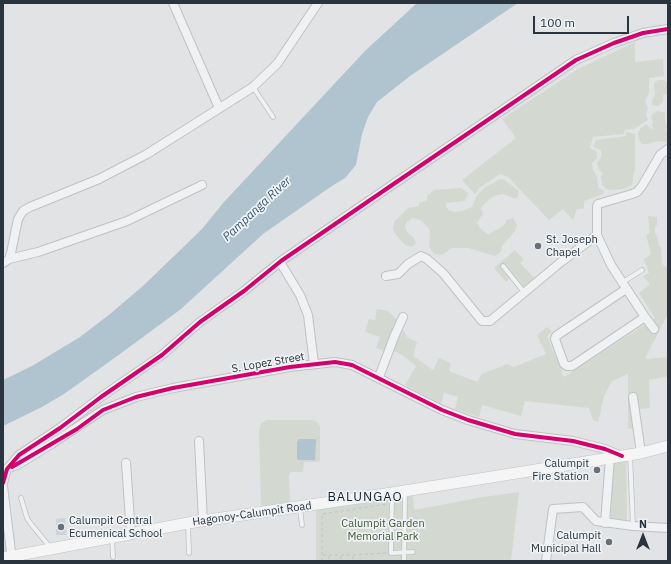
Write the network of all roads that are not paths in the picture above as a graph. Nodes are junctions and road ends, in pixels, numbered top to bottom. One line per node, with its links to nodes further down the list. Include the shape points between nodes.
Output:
1 (173, 3): 5 (street)
2 (318, 3): 4 (street, via 277,64)
3 (668, 29): 11 (street, via 643,33 576,60)
4 (253, 87): 5 (street); 6 (lane)
5 (220, 108): 10 (street, via 148,154 99,179 23,211 18,219 11,253)
6 (273, 118)
7 (668, 149): 9 (street, via 660,155 637,192 598,204)
8 (202, 185): 10 (street, via 126,221)
9 (597, 235): 15 (street); 16 (street)
10 (6, 261)
11 (280, 262): 20 (street, via 300,295 308,315); 28 (street, via 200,322 162,355 19,455)
12 (503, 266): 16 (lane)
13 (642, 270): 15 (lane)
14 (386, 276): 16 (street, via 398,274 421,256 443,273 482,321 490,321)
15 (624, 286): 18 (street); 18 (street, via 556,336 564,364 572,366)
16 (524, 292)
17 (403, 318): 21 (street)
18 (645, 318): 19 (street)
19 (654, 329)
20 (314, 364): 21 (street, S. Lopez Street, via 335,362 352,365); 28 (street, S. Lopez Street, via 173,388 136,397 103,410)
21 (379, 377): 25 (street, S. Lopez Street, via 442,410 468,420 515,434 573,440)
22 (633, 397): 25 (street)
23 (199, 441): 34 (street)
24 (668, 446): 25 (main road, Hagonoy-Calumpit Road)
25 (631, 454): 26 (main road, Hagonoy-Calumpit Road); 38 (lane)
26 (610, 458): 30 (main road, Hagonoy-Calumpit Road); 36 (street)
27 (126, 463): 40 (street)
28 (7, 469): 29 (street)
29 (3, 484): 47 (street)
30 (405, 491): 32 (main road, Hagonoy-Calumpit Road); 43 (lane)
31 (22, 498): 42 (lane, via 30,524)
32 (392, 498): 33 (main road, Hagonoy-Calumpit Road); 43 (lane, via 391,553)
33 (300, 506): 34 (main road, Hagonoy-Calumpit Road); 37 (lane)
34 (203, 521): 35 (main road, Hagonoy-Calumpit Road)
35 (188, 523): 40 (main road, Hagonoy-Calumpit Road); 45 (lane)
36 (605, 523): 38 (street); 49 (street, via 596,521 583,507 553,509)
37 (302, 525)
38 (633, 526): 39 (street)
39 (668, 528)
40 (131, 534): 41 (main road, Hagonoy-Calumpit Road)
41 (112, 537): 42 (main road, Hagonoy-Calumpit Road); 46 (lane)
42 (52, 549): 47 (main road, Hagonoy-Calumpit Road)
43 (404, 552): 44 (lane); 48 (lane)
44 (413, 552)
45 (189, 553)
46 (113, 557)
47 (9, 559)
48 (404, 561)
49 (546, 561)

